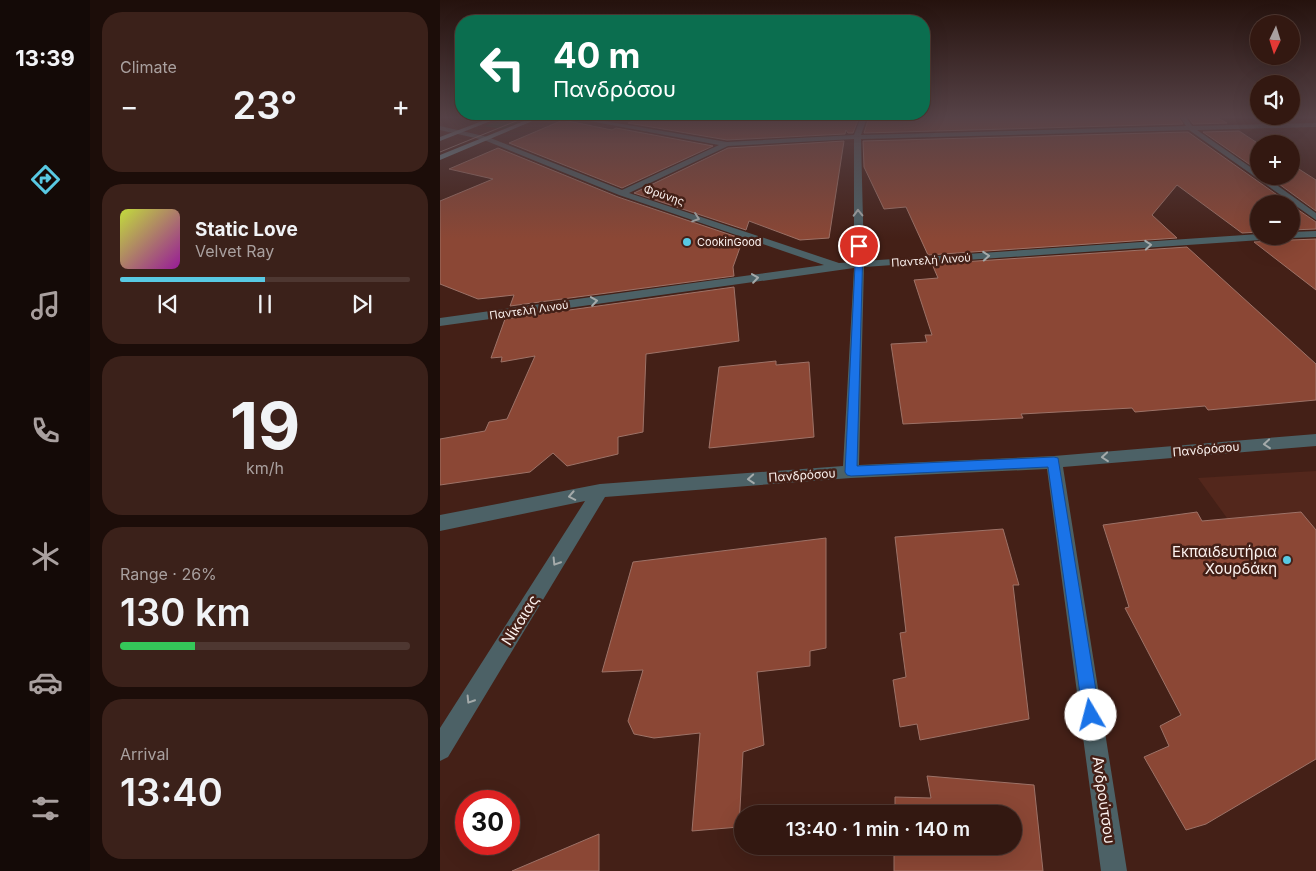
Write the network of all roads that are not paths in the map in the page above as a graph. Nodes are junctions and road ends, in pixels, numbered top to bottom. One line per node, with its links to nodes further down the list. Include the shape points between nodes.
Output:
1 (535, 158): 5 (street, Φρύνης)
2 (698, 158): 5 (street)
3 (857, 158): 10 (street, one-way to 3)
4 (1232, 158): 6 (street)
5 (622, 193): 11 (street, Φρύνης, one-way to 11)
6 (1316, 217)
7 (1316, 234): 8 (street)
8 (1300, 235)
9 (1250, 238): 10 (street, Παντελή Λινού, one-way to 9)
10 (859, 265): 11 (street, Παντελή Λινού); 15 (street)
11 (838, 266): 12 (street, Παντελή Λινού, one-way to 11)
12 (441, 323)
13 (1316, 440): 14 (street, Πανδρόσου, one-way to 14)
14 (1054, 462): 15 (street, Πανδρόσου); 19 (street, Ανδρούτσου)
15 (851, 472): 16 (street, Πανδρόσου, one-way to 16)
16 (600, 491): 17 (street, Πανδρόσου, one-way to 17); 18 (street, Νίκαιας, one-way to 18)
17 (440, 523)
18 (440, 750)
19 (1114, 871)

